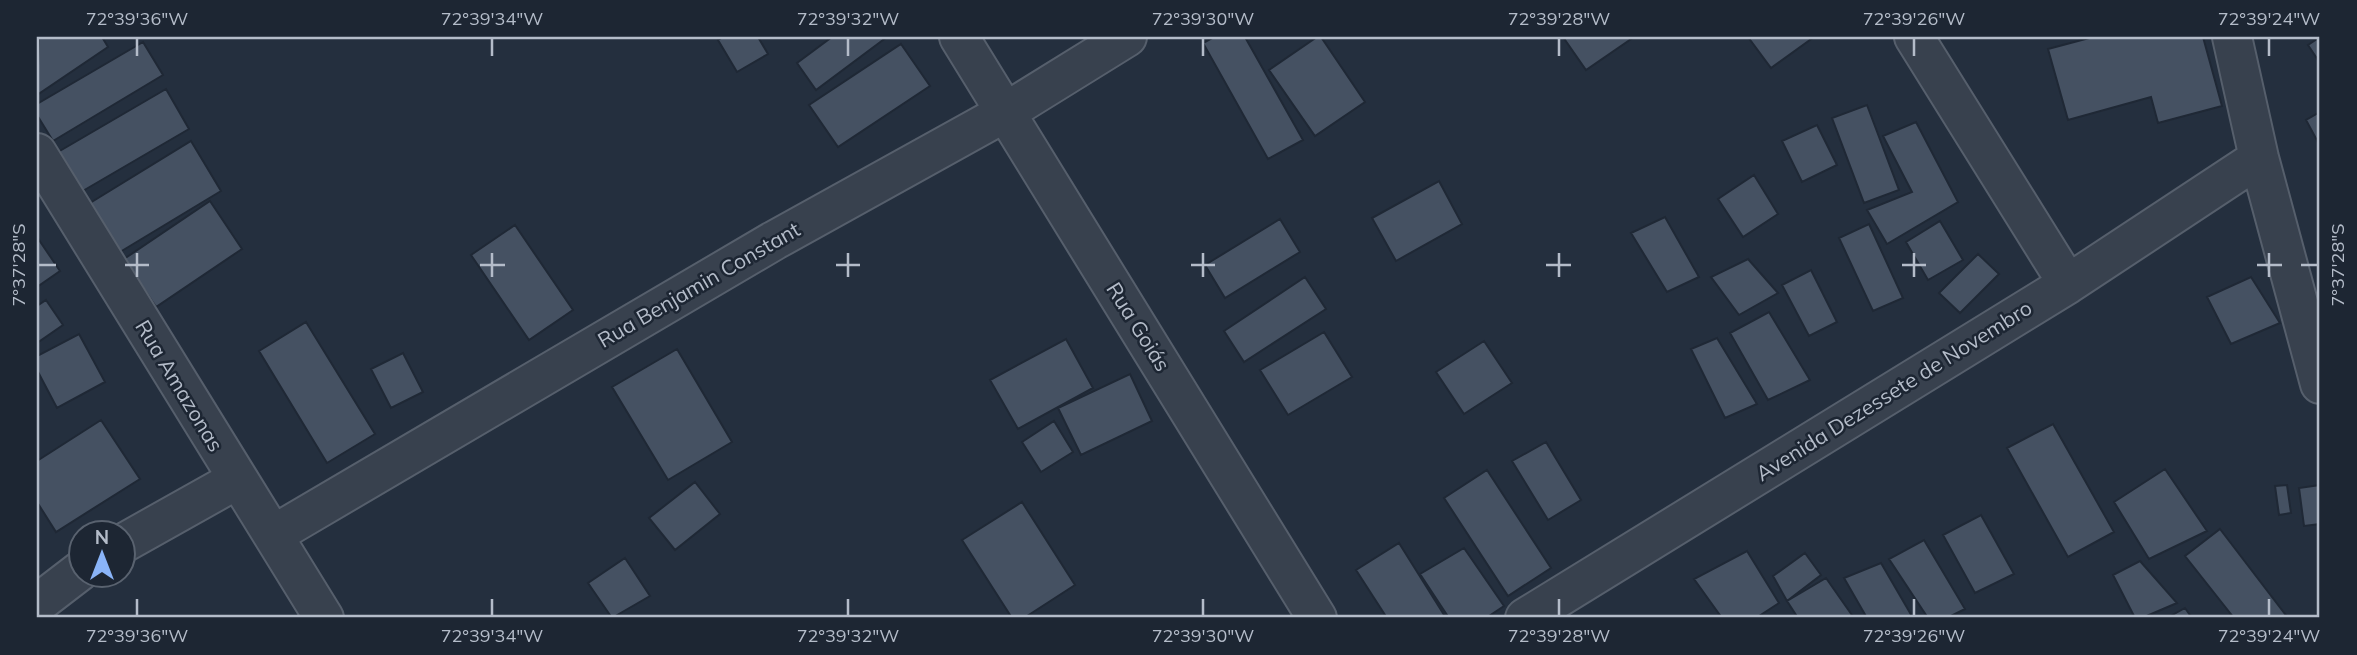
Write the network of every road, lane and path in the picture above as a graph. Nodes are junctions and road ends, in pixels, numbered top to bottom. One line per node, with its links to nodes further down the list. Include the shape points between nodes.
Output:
1 (959, 37): 5 (street, Rua Goiás)
2 (1127, 37): 5 (street, Rua Benjamin Constant)
3 (1913, 37): 8 (street)
4 (2232, 37): 7 (street)
5 (1006, 112): 11 (street, Rua Benjamin Constant, via 775,240); 16 (street, Rua Goiás)
6 (37, 153): 10 (street, Rua Amazonas)
7 (2259, 158): 8 (street, Avenida Dezessete de Novembro); 9 (street)
8 (2068, 284): 17 (street, Avenida Dezessete de Novembro)
9 (2320, 384)
10 (236, 480): 11 (street, Rua Amazonas); 12 (street)
11 (273, 534): 15 (street, Rua Amazonas)
12 (136, 536)
13 (66, 582): 14 (street)
14 (37, 604)
15 (324, 618)
16 (1317, 618)
17 (1525, 618)

